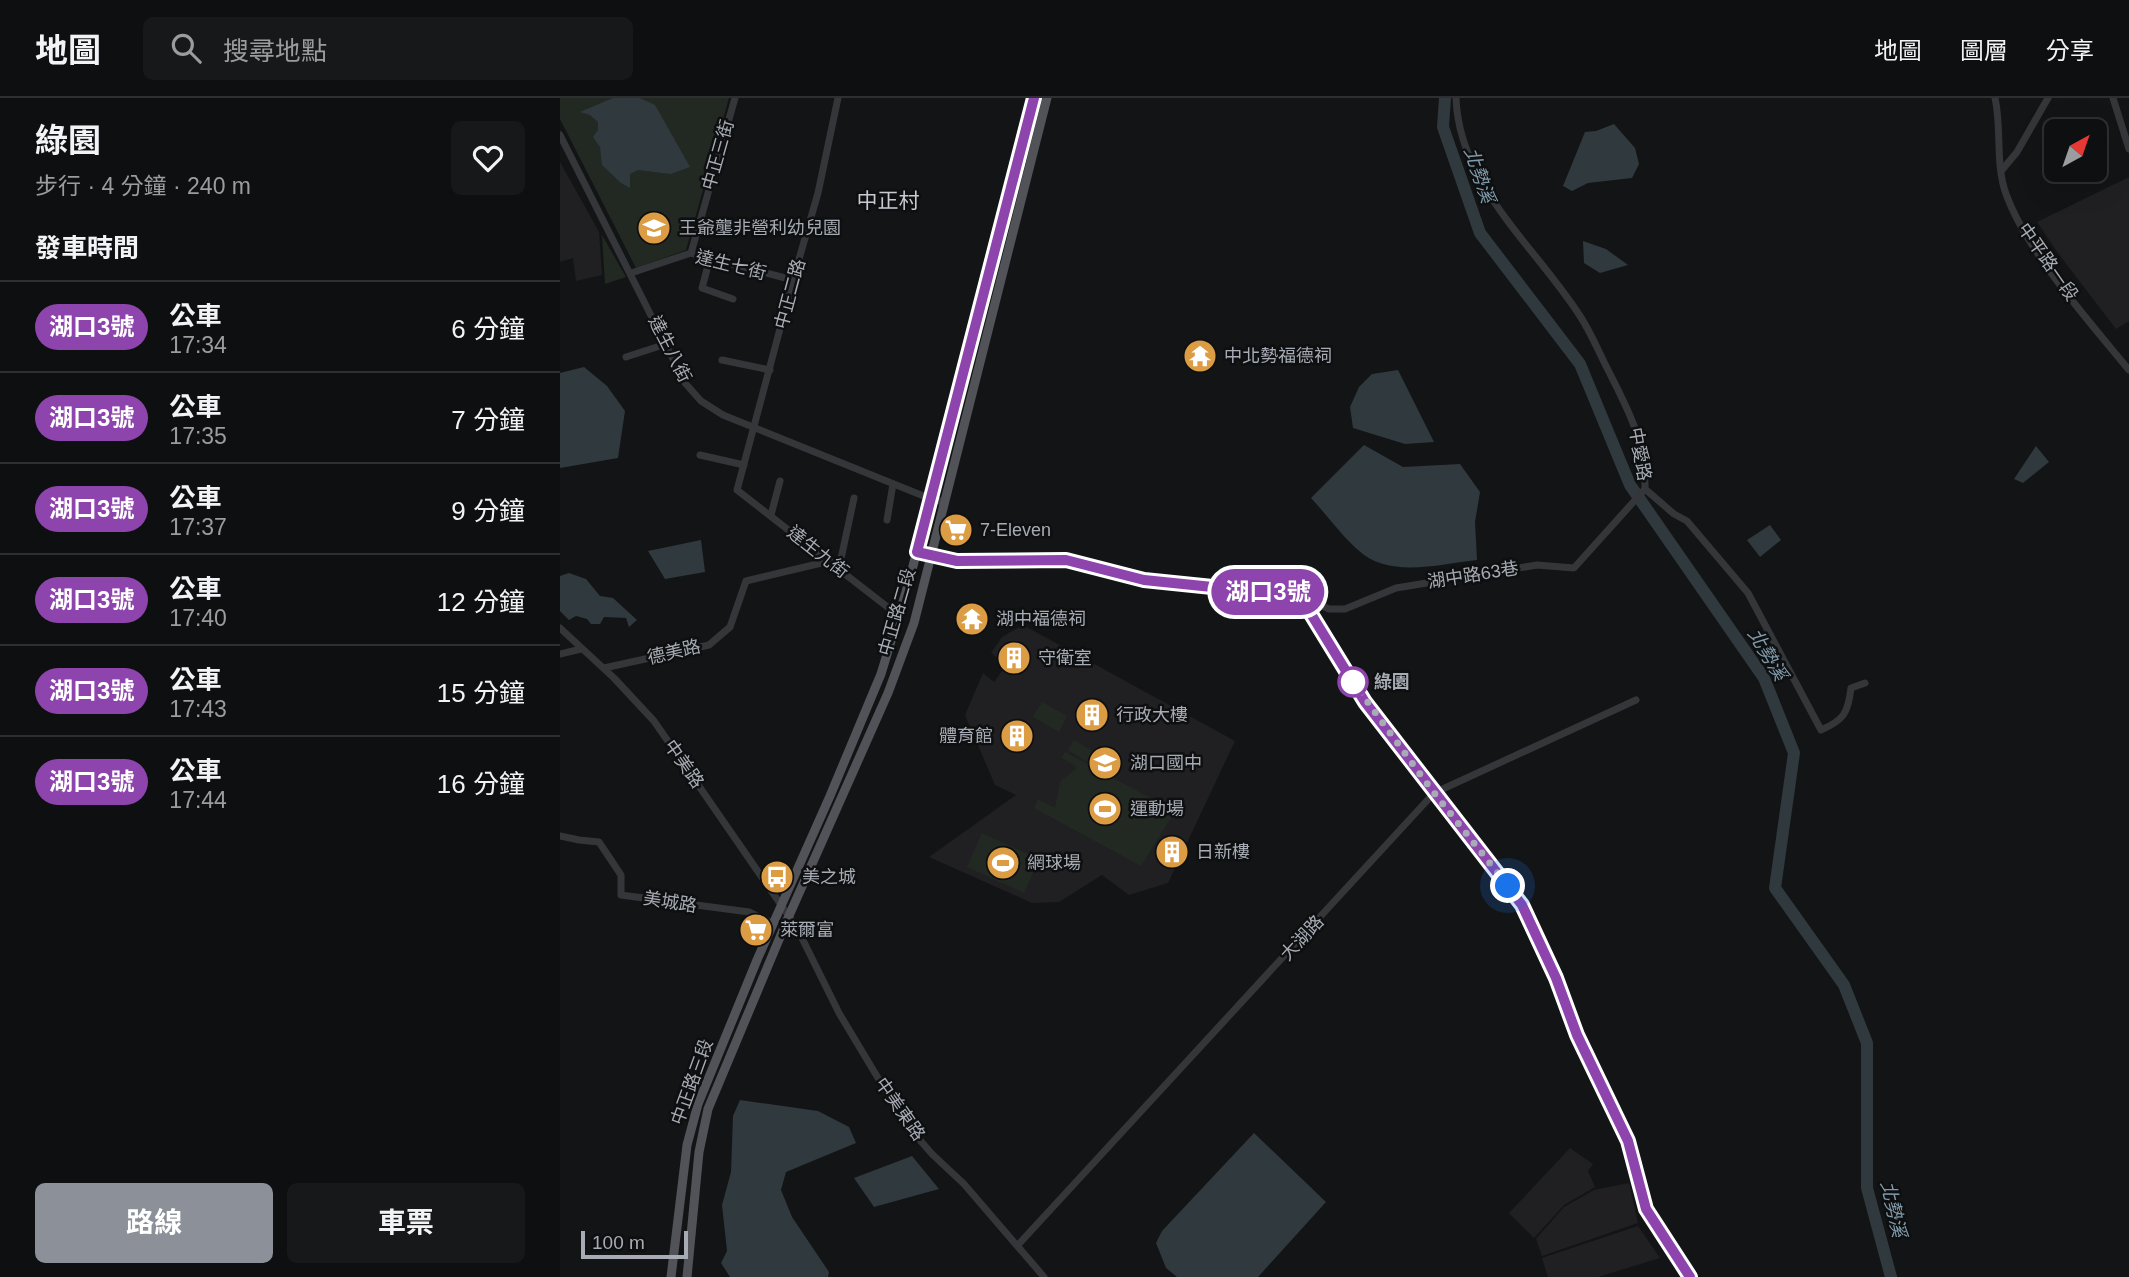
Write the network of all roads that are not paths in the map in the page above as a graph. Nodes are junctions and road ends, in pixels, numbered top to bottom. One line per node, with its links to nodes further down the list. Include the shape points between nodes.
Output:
1 (735, 98): 14 (street, 中正三街)
2 (838, 98): 13 (street, 中正二路)
3 (1034, 98): 32 (main road, 中正路二段)
4 (1047, 98): 33 (main road, 中正路二段)
5 (1456, 98): 29 (street, 中愛路, via 1457,121 1475,168 1503,214 1581,317 1636,424)
6 (1995, 98): 11 (street, 中平路一段)
7 (2048, 98): 11 (street)
8 (2113, 98): 10 (street)
9 (560, 135): 16 (street, 達生八街)
10 (2129, 149)
11 (2002, 170): 23 (street, 中平路一段, via 2005,192 2022,230)
12 (760, 224): 13 (street)
13 (806, 233): 17 (street, 中正二路)
14 (691, 253): 15 (street, 達生七街); 16 (street, 達生七街)
15 (710, 258): 17 (street, 達生七街); 18 (street, via 702,288)
16 (631, 273): 19 (street, 達生八街)
17 (793, 280): 22 (street, 中正二路)
18 (733, 299)
19 (666, 344): 20 (street); 24 (street, 達生八街, via 684,383 701,401)
20 (626, 357)
21 (722, 360): 22 (street)
22 (770, 370): 24 (street, 中正二路)
23 (2129, 370)
24 (754, 428): 26 (street, 中正二路); 28 (street, 達生八街)
25 (700, 454): 26 (street)
26 (744, 466): 30 (street, 中正二路)
27 (780, 481): 34 (street)
28 (893, 484): 32 (street, 達生八街); 35 (street)
29 (1646, 489): 40 (street, 湖中路63巷, via 1574,568 1537,565 1396,588 1345,609 1329,609); 46 (street, 中愛路, via 1687,521 1748,593 1821,730 1839,722 1851,688)
30 (737, 490): 34 (street, 達生九街)
31 (854, 498): 39 (street)
32 (931, 499): 33 (street, 達生八街); 36 (main road, 中正路二段)
33 (944, 502): 37 (main road, 中正路二段)
34 (771, 516): 38 (street, 達生九街)
35 (887, 520)
36 (917, 552): 37 (street); 41 (main road, 中正路二段)
37 (929, 556): 40 (street, via 957,561 1066,560 1144,580); 51 (main road, 中正路二段, via 914,623 888,693)
38 (830, 561): 39 (street, 達生九街); 45 (street, 德美路, via 747,581 730,627 709,645)
39 (839, 568): 41 (street, 達生九街)
40 (1300, 596): 48 (street, via 1365,702)
41 (899, 615): 50 (main road, 中正路二段, via 881,674)
42 (560, 628): 43 (street, 中美路)
43 (582, 649): 44 (street); 45 (street, 中美路)
44 (560, 654)
45 (604, 668): 50 (street, 中美路, via 654,721)
46 (1865, 683)
47 (1636, 700): 48 (street, 大湖路)
48 (1434, 793): 53 (street, 大湖路); 57 (street, via 1522,905 1628,1141 1646,1209)
49 (560, 836): 52 (street, 美城路, via 599,842 621,875 621,895 750,912)
50 (780, 907): 51 (street, 中美路); 52 (main road, 中正路三段)
51 (788, 918): 53 (street, 中美東路, via 905,1123); 55 (main road, 中正路三段, via 708,1109 699,1152)
52 (773, 924): 54 (main road, 中正路三段, via 698,1104 687,1145)
53 (1018, 1245): 56 (street, 中美東路)
54 (671, 1277)
55 (687, 1277)
56 (1044, 1277)
57 (1690, 1277)

